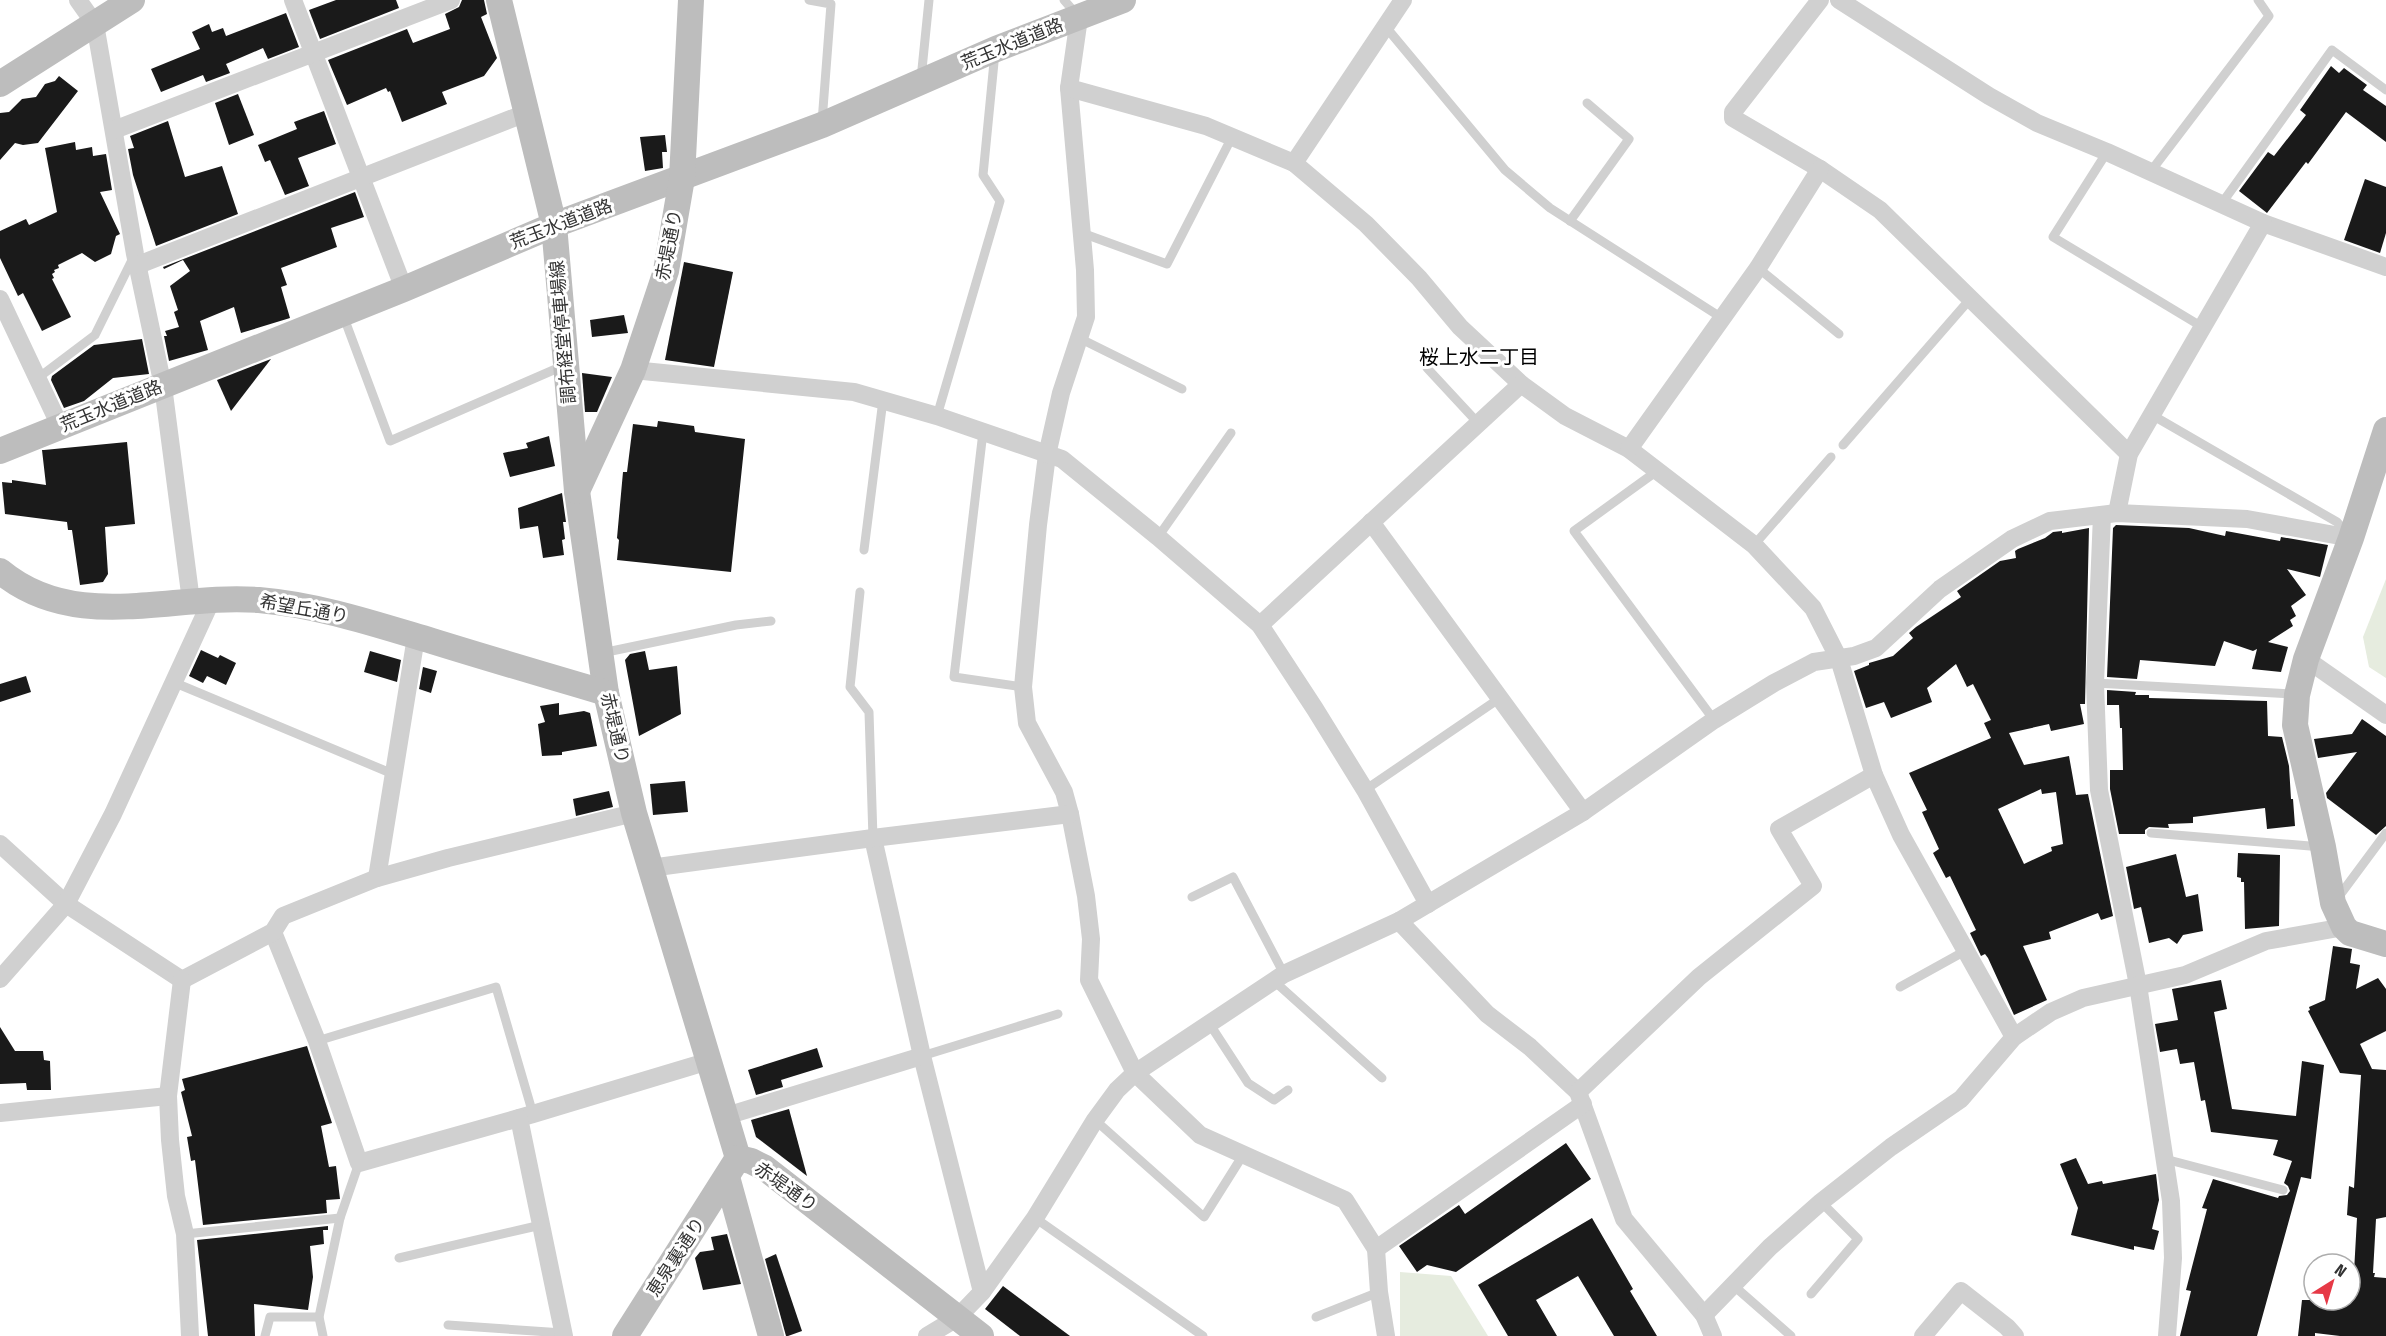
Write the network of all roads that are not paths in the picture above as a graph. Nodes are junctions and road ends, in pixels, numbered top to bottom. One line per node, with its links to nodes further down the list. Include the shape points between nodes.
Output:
1 (78, 0): 15 (street)
2 (132, 0): 15 (main road)
3 (292, 0): 18 (street)
4 (451, 0): 18 (street)
5 (499, 0): 24 (main road, 調布経堂停車場線)
6 (691, 0): 33 (main road, 赤堤通り)
7 (809, 0): 25 (lane, via 831,4)
8 (929, 0): 19 (lane)
9 (1123, 0): 14 (main road, 荒玉水道道路)
10 (1403, 0): 16 (street)
11 (1820, 0): 30 (street, via 1732,112 1733,118)
12 (1839, 0): 28 (street, via 1989,96 2037,123)
13 (2258, 0): 31 (lane, via 2269,16)
14 (1071, 9): 17 (main road, 荒玉水道道路); 21 (street)
15 (95, 24): 20 (main road); 26 (street)
16 (1385, 26): 29 (street); 35 (lane, via 1505,170)
17 (996, 49): 19 (main road, 荒玉水道道路); 59 (lane, via 983,175 1000,201)
18 (314, 53): 26 (street); 32 (street)
19 (920, 82): 25 (main road, 荒玉水道道路)
20 (0, 84)
21 (1069, 88): 27 (street, via 1206,126); 38 (street)
22 (2386, 90): 34 (lane, via 2332,50)
23 (1587, 103): 35 (lane, via 1629,139)
24 (526, 113): 32 (street); 37 (main road, 調布経堂停車場線)
25 (822, 125): 33 (main road, 荒玉水道道路)
26 (114, 130): 39 (street)
27 (1232, 137): 29 (street); 38 (lane, via 1167,264)
28 (2107, 152): 31 (street); 47 (lane, via 2053,237)
29 (1294, 163): 54 (street, via 1366,224 1460,327)
30 (1820, 170): 41 (street); 43 (street, via 1880,210)
31 (2151, 171): 34 (street)
32 (361, 177): 39 (street); 42 (street)
33 (682, 178): 37 (main road, 荒玉水道道路); 52 (main road, 赤堤通り, via 666,271)
34 (2222, 203): 36 (street)
35 (1569, 220): 46 (lane)
36 (2263, 223): 40 (street); 47 (street)
37 (554, 225): 42 (main road, 荒玉水道道路); 50 (main road, 調布経堂停車場線)
38 (1082, 233): 49 (street, via 1086,317)
39 (137, 259): 53 (lane, via 95,334); 55 (street)
40 (2386, 267)
41 (1758, 268): 46 (street); 48 (lane)
42 (404, 289): 45 (main road, 荒玉水道道路)
43 (1971, 298): 65 (lane); 68 (street)
44 (0, 299): 53 (street)
45 (342, 313): 50 (lane, via 390,441); 55 (main road, 荒玉水道道路)
46 (1722, 318): 66 (street)
47 (2204, 328): 58 (street)
48 (1839, 334)
49 (1079, 338): 56 (lane); 69 (street)
50 (565, 365): 72 (main road, 調布経堂停車場線)
51 (1427, 368): 60 (lane)
52 (633, 370): 57 (street, via 854,392); 72 (main road, 赤堤通り)
53 (38, 378): 61 (street)
54 (1521, 384): 60 (street); 66 (street, via 1565,416)
55 (163, 386): 61 (main road, 荒玉水道道路); 81 (street)
56 (1182, 389)
57 (883, 400): 59 (street); 78 (lane)
58 (2152, 415): 68 (street); 76 (lane, via 2337,522)
59 (937, 416): 63 (street)
60 (1478, 423): 74 (street)
61 (60, 426): 67 (main road, 荒玉水道道路)
62 (2386, 430): 76 (main road)
63 (982, 432): 69 (street); 90 (lane, via 954,677)
64 (1231, 433): 75 (lane)
65 (1843, 445)
66 (1629, 449): 71 (street)
67 (0, 451)
68 (2128, 454): 73 (street)
69 (1047, 456): 75 (street, via 1062,459); 90 (street)
70 (1831, 457): 77 (lane)
71 (1657, 471): 77 (street); 95 (lane, via 1574,531)
72 (577, 491): 85 (main road, 赤堤通り)
73 (2110, 514): 76 (street, via 2247,519); 86 (street, via 2050,521 2012,539 1940,589 1876,648); 89 (street)
74 (1371, 522): 83 (street); 93 (street)
75 (1158, 537): 83 (street)
76 (2351, 538): 87 (main road)
77 (1754, 545): 86 (street, via 1813,608)
78 (864, 550)
79 (7, 580): 81 (main road, 希望丘通り, via 42,597 103,608)
80 (860, 592): 104 (lane, via 850,687 869,712)
81 (201, 600): 84 (main road, 希望丘通り, via 259,600 297,605); 88 (street)
82 (771, 621): 85 (lane)
83 (1260, 625): 98 (street)
84 (416, 637): 91 (main road, 希望丘通り); 96 (street)
85 (599, 653): 91 (main road, 赤堤通り)
86 (1839, 659): 95 (street, via 1814,662); 97 (street)
87 (2306, 659): 92 (main road); 94 (street)
88 (173, 682): 96 (lane); 111 (street, via 113,814)
89 (2095, 683): 92 (lane); 121 (street, via 2099,790)
90 (1023, 687): 101 (street, via 1027,723 1064,792)
91 (606, 693): 100 (main road, 赤堤通り)
92 (2296, 695): 106 (main road, via 2295,724)
93 (1500, 698): 98 (lane); 99 (street)
94 (2386, 715)
95 (1714, 720): 99 (street)
96 (393, 774): 108 (street)
97 (1874, 775): 117 (street, via 1901,835); 133 (street, via 1779,829 1813,886 1700,977)
98 (1365, 790): 112 (street)
99 (1583, 812): 112 (street)
100 (634, 813): 107 (main road, 赤堤通り); 108 (street)
101 (1070, 814): 104 (street); 129 (street, via 1091,939 1089,980)
102 (2151, 833): 106 (lane)
103 (2386, 833): 110 (lane)
104 (873, 838): 107 (street); 127 (street)
105 (0, 844): 111 (street)
106 (2323, 848): 110 (main road)
107 (650, 868): 128 (main road, 赤堤通り)
108 (377, 878): 115 (street, via 283,916)
109 (1192, 897): 118 (lane, via 1233,877)
110 (2334, 903): 114 (main road)
111 (66, 904): 119 (street); 120 (street)
112 (1428, 904): 113 (street)
113 (1399, 921): 118 (street); 133 (street, via 1487,1014 1530,1047)
114 (2344, 927): 116 (main road, via 2364,939); 121 (street, via 2266,941 2185,975)
115 (273, 932): 120 (street); 126 (street)
116 (2386, 944)
117 (1965, 951): 122 (lane); 125 (street)
118 (1279, 977): 124 (street); 130 (lane)
119 (0, 979)
120 (182, 980): 132 (street)
121 (2138, 985): 125 (street, via 2083,998 2051,1012); 139 (street)
122 (1900, 987)
123 (1058, 1014): 127 (lane)
124 (1209, 1023): 129 (street); 131 (lane, via 1248,1083 1274,1100)
125 (2014, 1037): 143 (street, via 1961,1099)
126 (317, 1041): 135 (lane, via 496,987); 140 (street)
127 (922, 1056): 136 (street); 151 (street)
128 (709, 1061): 135 (street); 136 (main road, 赤堤通り)
129 (1135, 1073): 137 (street); 138 (street, via 1200,1135)
130 (1382, 1078)
131 (1288, 1090)
132 (168, 1096): 134 (street); 147 (street, via 176,1196)
133 (1581, 1098): 148 (street); 154 (street, via 1624,1219)
134 (0, 1113)
135 (526, 1116): 140 (street); 146 (street)
136 (726, 1116): 141 (main road, 赤堤通り)
137 (1095, 1120): 138 (lane, via 1204,1217); 145 (street)
138 (1242, 1155): 148 (street, via 1345,1200)
139 (2165, 1159): 142 (lane); 173 (street, via 2173,1258)
140 (359, 1163): 144 (lane)
141 (732, 1168): 157 (main road, 赤堤通り, via 751,1161 765,1168); 163 (main road, 恵泉裏通り); 164 (main road)
142 (2283, 1190)
143 (1821, 1202): 150 (street, via 1770,1247); 153 (lane, via 1858,1239)
144 (340, 1218): 147 (lane); 155 (lane)
145 (1035, 1218): 151 (street); 167 (lane)
146 (541, 1225): 149 (lane); 159 (street)
147 (185, 1234): 160 (street)
148 (1376, 1249): 152 (street)
149 (399, 1258)
150 (1734, 1286): 154 (street); 170 (lane)
151 (982, 1292): 157 (street)
152 (1379, 1292): 156 (lane); 168 (street)
153 (1811, 1294)
154 (1704, 1315): 169 (street)
155 (319, 1317): 161 (lane, via 270,1317); 162 (lane)
156 (1316, 1317)
157 (957, 1318): 165 (street); 166 (main road, 赤堤通り)
158 (448, 1325): 159 (lane)
159 (563, 1335)
160 (190, 1336)
161 (265, 1336)
162 (323, 1336)
163 (625, 1336)
164 (771, 1336)
165 (927, 1336)
166 (981, 1336)
167 (1203, 1336)
168 (1386, 1336)
169 (1713, 1336)
170 (1791, 1336)
171 (1923, 1336): 172 (street, via 1961,1291)
172 (2015, 1336)
173 (2166, 1336)

